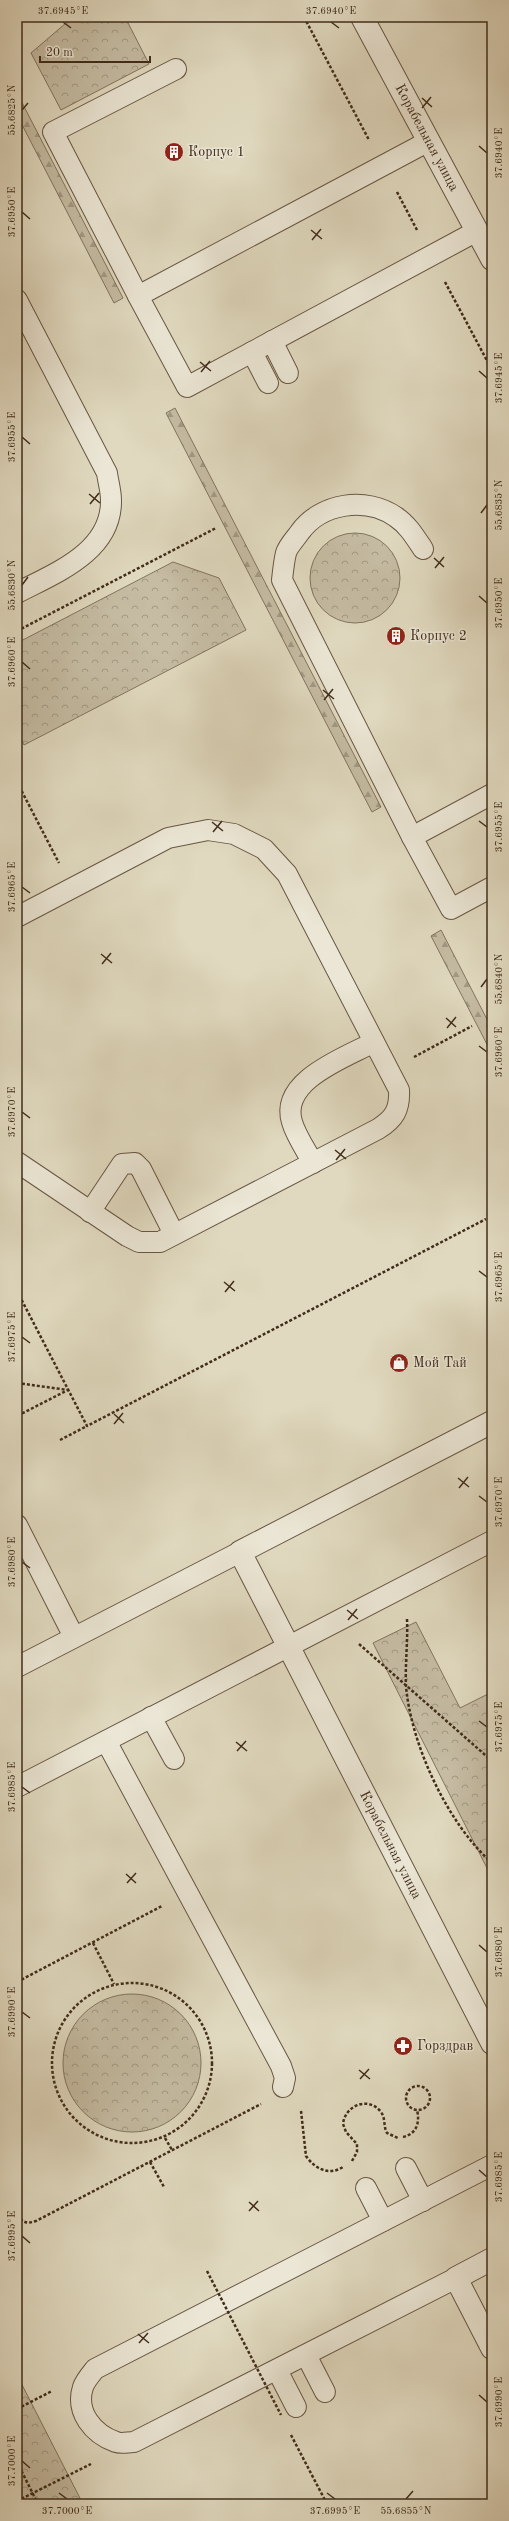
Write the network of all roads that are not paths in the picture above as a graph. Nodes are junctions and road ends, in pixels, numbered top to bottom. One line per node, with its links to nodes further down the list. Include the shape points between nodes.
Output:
1 (362, 17): 3 (street, Корабельная улица)
2 (176, 69): 6 (lane, via 54,132)
3 (429, 141): 4 (street, Корабельная улица); 6 (lane, via 288,210)
4 (477, 231): 5 (street, Корабельная улица); 8 (lane)
5 (492, 259)
6 (138, 296): 9 (lane, via 187,387)
7 (17, 300): 13 (lane, via 107,473 111,500 108,523 97,543 71,565)
8 (272, 341): 9 (lane); 10 (lane)
9 (252, 352): 11 (lane)
10 (288, 373)
11 (268, 383)
12 (423, 549): 15 (lane, via 413,532 396,517 380,508 357,504 334,507 307,522 286,552 282,580)
13 (17, 593)
14 (492, 794): 15 (lane)
15 (412, 837): 16 (lane, via 451,909)
16 (492, 887)
17 (17, 917): 18 (lane, via 168,838 208,830 234,834 264,849 287,874)
18 (374, 1042): 20 (lane, via 313,1074 300,1086 292,1101 291,1121); 20 (lane, via 399,1090 398,1111 392,1120 378,1129)
19 (17, 1162): 21 (lane)
20 (313, 1163): 22 (lane)
21 (90, 1212): 22 (lane, via 139,1242 160,1242); 22 (lane, via 122,1164 135,1163 141,1169)
22 (174, 1234)
23 (492, 1422): 26 (street)
24 (17, 1526): 27 (lane)
25 (492, 1541): 28 (lane)
26 (240, 1552): 27 (lane); 28 (street, Корабельная улица)
27 (74, 1637): 29 (lane)
28 (288, 1647): 30 (lane); 34 (street, Корабельная улица)
29 (17, 1667)
30 (151, 1717): 31 (lane); 32 (lane)
31 (106, 1741): 33 (lane); 35 (lane, via 281,2066)
32 (174, 1759)
33 (17, 1787)
34 (492, 2042)
35 (283, 2087)
36 (492, 2165): 39 (lane)
37 (406, 2168): 39 (lane)
38 (366, 2188): 40 (lane)
39 (423, 2201): 40 (lane)
40 (383, 2221): 45 (lane, via 95,2369 83,2386 82,2403 85,2418 98,2433 117,2442 134,2442)
41 (492, 2259): 42 (street)
42 (456, 2278): 43 (street); 44 (lane)
43 (492, 2348)
44 (306, 2355): 45 (lane); 46 (lane)
45 (277, 2370): 47 (lane)
46 (326, 2392)
47 (287, 2415)

